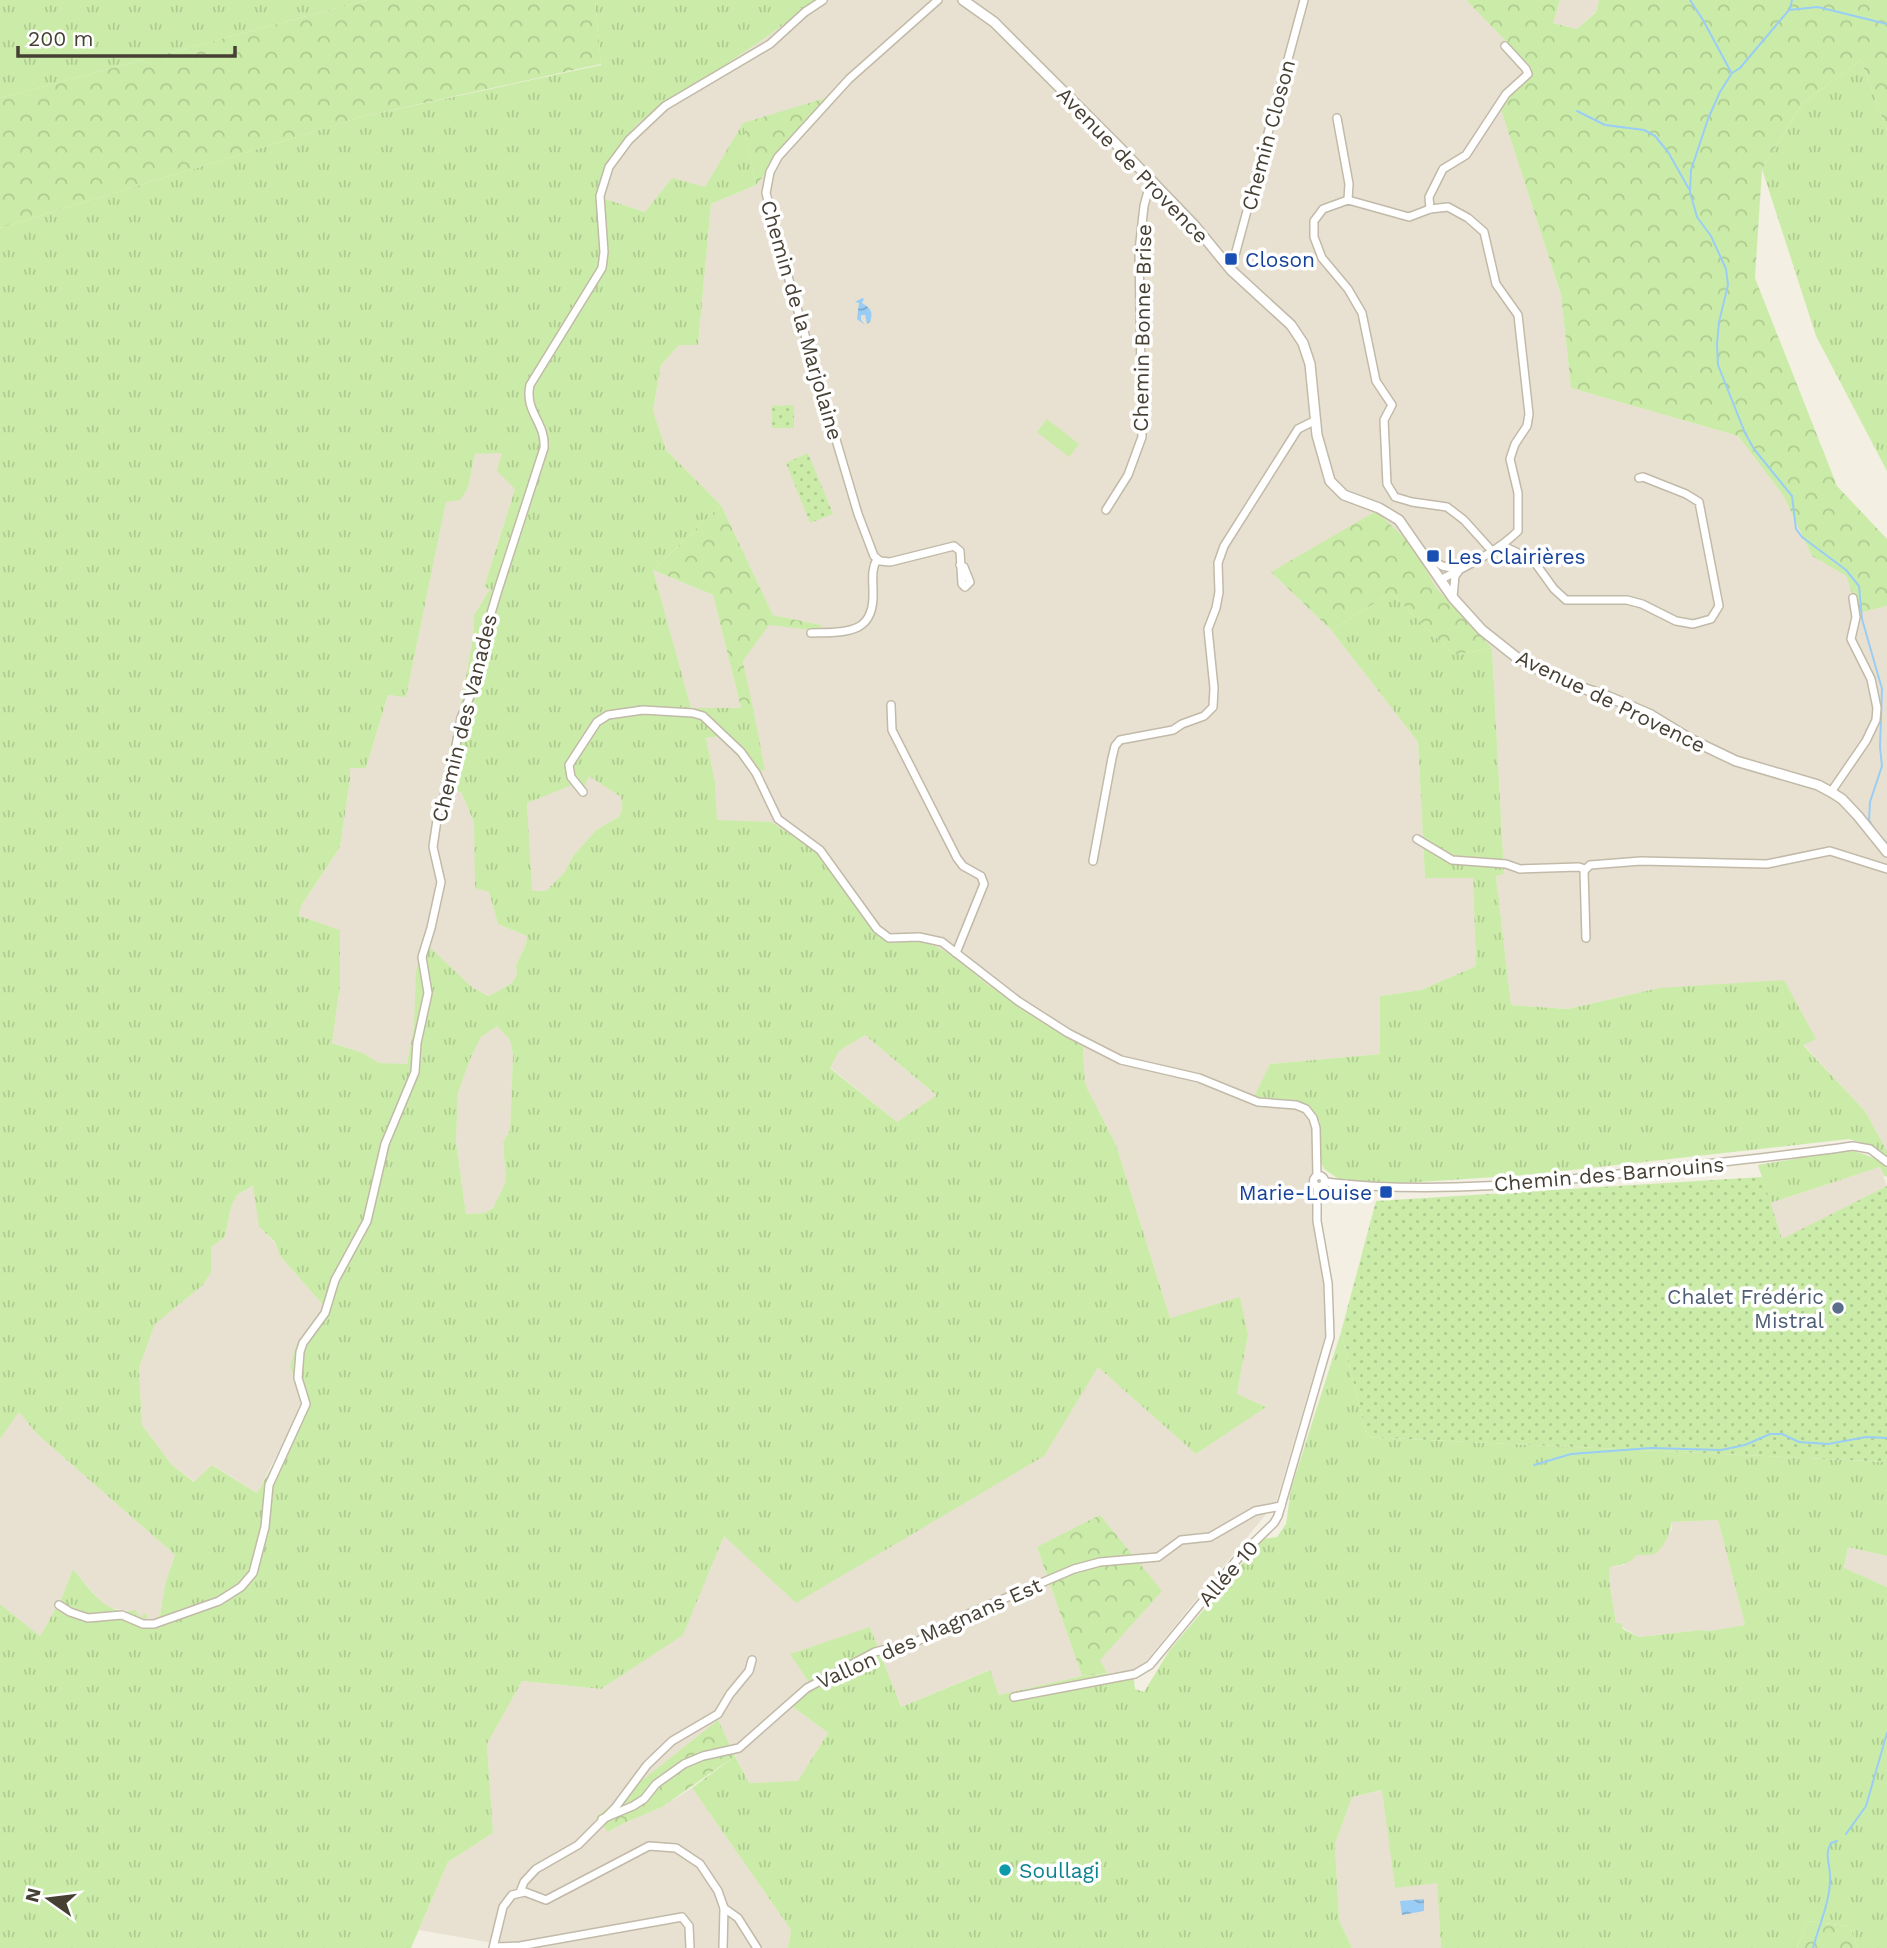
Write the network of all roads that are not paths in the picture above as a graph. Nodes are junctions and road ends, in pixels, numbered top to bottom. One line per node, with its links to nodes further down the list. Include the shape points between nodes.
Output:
1 (823, 0): 37 (street, Chemin des Vanades, via 770,44 665,106 629,140 609,167 600,196 602,268 530,385 528,400 544,432 544,448 485,633 478,677 461,718 450,779 438,813 433,846 440,887 422,957 428,993 415,1072 385,1144 367,1221 335,1280 325,1313 300,1352 298,1378 306,1404 269,1485 265,1527 253,1573 219,1601 154,1624 122,1615 88,1618)
2 (938, 0): 17 (street, Chemin de la Marjolaine, via 849,79 778,157 767,183 772,217 825,406 858,514)
3 (963, 0): 7 (street, Avenue de Provence, via 994,22)
4 (1304, 0): 10 (street, Chemin Closon)
5 (1505, 46): 9 (street, via 1528,74 1506,94 1466,155 1443,169 1429,197)
6 (1337, 118): 8 (street)
7 (1151, 180): 10 (street, Avenue de Provence); 13 (street, Chemin Bonne Brise, via 1139,251 1142,437 1128,475)
8 (1348, 200): 9 (street, via 1409,218); 15 (street, via 1323,209 1314,221 1314,237 1322,258 1362,313 1376,381 1392,405 1384,420 1387,484 1395,497 1447,507)
9 (1430, 209): 14 (street, via 1454,209 1484,232 1496,284 1518,316 1529,414 1510,459 1518,493 1518,531)
10 (1231, 270): 11 (street, Avenue de Provence, via 1291,325 1303,343)
11 (1317, 420): 16 (street, Avenue de Provence, via 1330,481 1344,495 1399,520); 29 (street, via 1298,429 1224,546 1218,563 1216,608 1208,629 1213,707 1205,716 1173,730 1120,740 1115,746)
12 (1639, 478): 14 (street, via 1699,502 1719,606 1711,619 1693,624 1627,600 1566,600 1533,560)
13 (1107, 510)
14 (1503, 546): 15 (street)
15 (1491, 550): 19 (street)
16 (1424, 553): 19 (street, via 1451,570); 20 (street, Avenue de Provence)
17 (877, 559): 18 (street, via 890,562 954,546 960,551); 23 (street, via 872,572 873,611 866,622 856,629)
18 (960, 565)
19 (1461, 569): 20 (street); 21 (street, via 1455,576)
20 (1440, 580): 21 (street, Avenue de Provence)
21 (1453, 598): 26 (street, Avenue de Provence, via 1482,630 1516,657 1556,679 1651,715 1736,761)
22 (1853, 598): 26 (street, via 1856,617 1851,639 1871,679 1876,720)
23 (811, 632)
24 (891, 705): 33 (street, via 892,730 942,830 963,866 981,876 984,884)
25 (583, 792): 33 (street, via 570,777 569,765 603,717 643,710 703,716 741,752 778,820 820,850 877,929 889,938 942,942)
26 (1831, 792): 28 (street, Avenue de Provence)
27 (1417, 839): 30 (street, via 1452,860 1520,869)
28 (1887, 852)
29 (1093, 862)
30 (1585, 869): 31 (street, via 1641,861 1767,864 1830,850); 32 (street)
31 (1887, 869)
32 (1586, 938)
33 (956, 953): 35 (street, via 1018,1002 1108,1055 1199,1077 1258,1102 1306,1109 1316,1128 1314,1181)
34 (1887, 1162): 35 (street, Chemin des Barnouins, via 1870,1149 1853,1146 1726,1164 1517,1184 1369,1188)
35 (1321, 1184): 36 (street, Allée 10, via 1317,1221 1328,1283 1330,1337)
36 (1281, 1506): 39 (street, Allée 10, via 1274,1523 1142,1671); 40 (street, Vallon des Magnans Est, via 1255,1511 1210,1537 1181,1540 1158,1557 1100,1562 1056,1576 918,1641 875,1652 807,1688 739,1748 684,1764 633,1807)
37 (58, 1605)
38 (752, 1660): 40 (street, via 718,1714 673,1741 646,1765)
39 (1014, 1697)
40 (602, 1819): 41 (street, via 572,1850 530,1874)
41 (520, 1892): 42 (street, via 546,1900 649,1846 663,1845 700,1864); 43 (street, via 505,1902)
42 (724, 1908): 45 (street); 46 (street, via 738,1918)
43 (493, 1947): 44 (street, via 682,1917)
44 (690, 1947)
45 (723, 1948)
46 (757, 1948)

